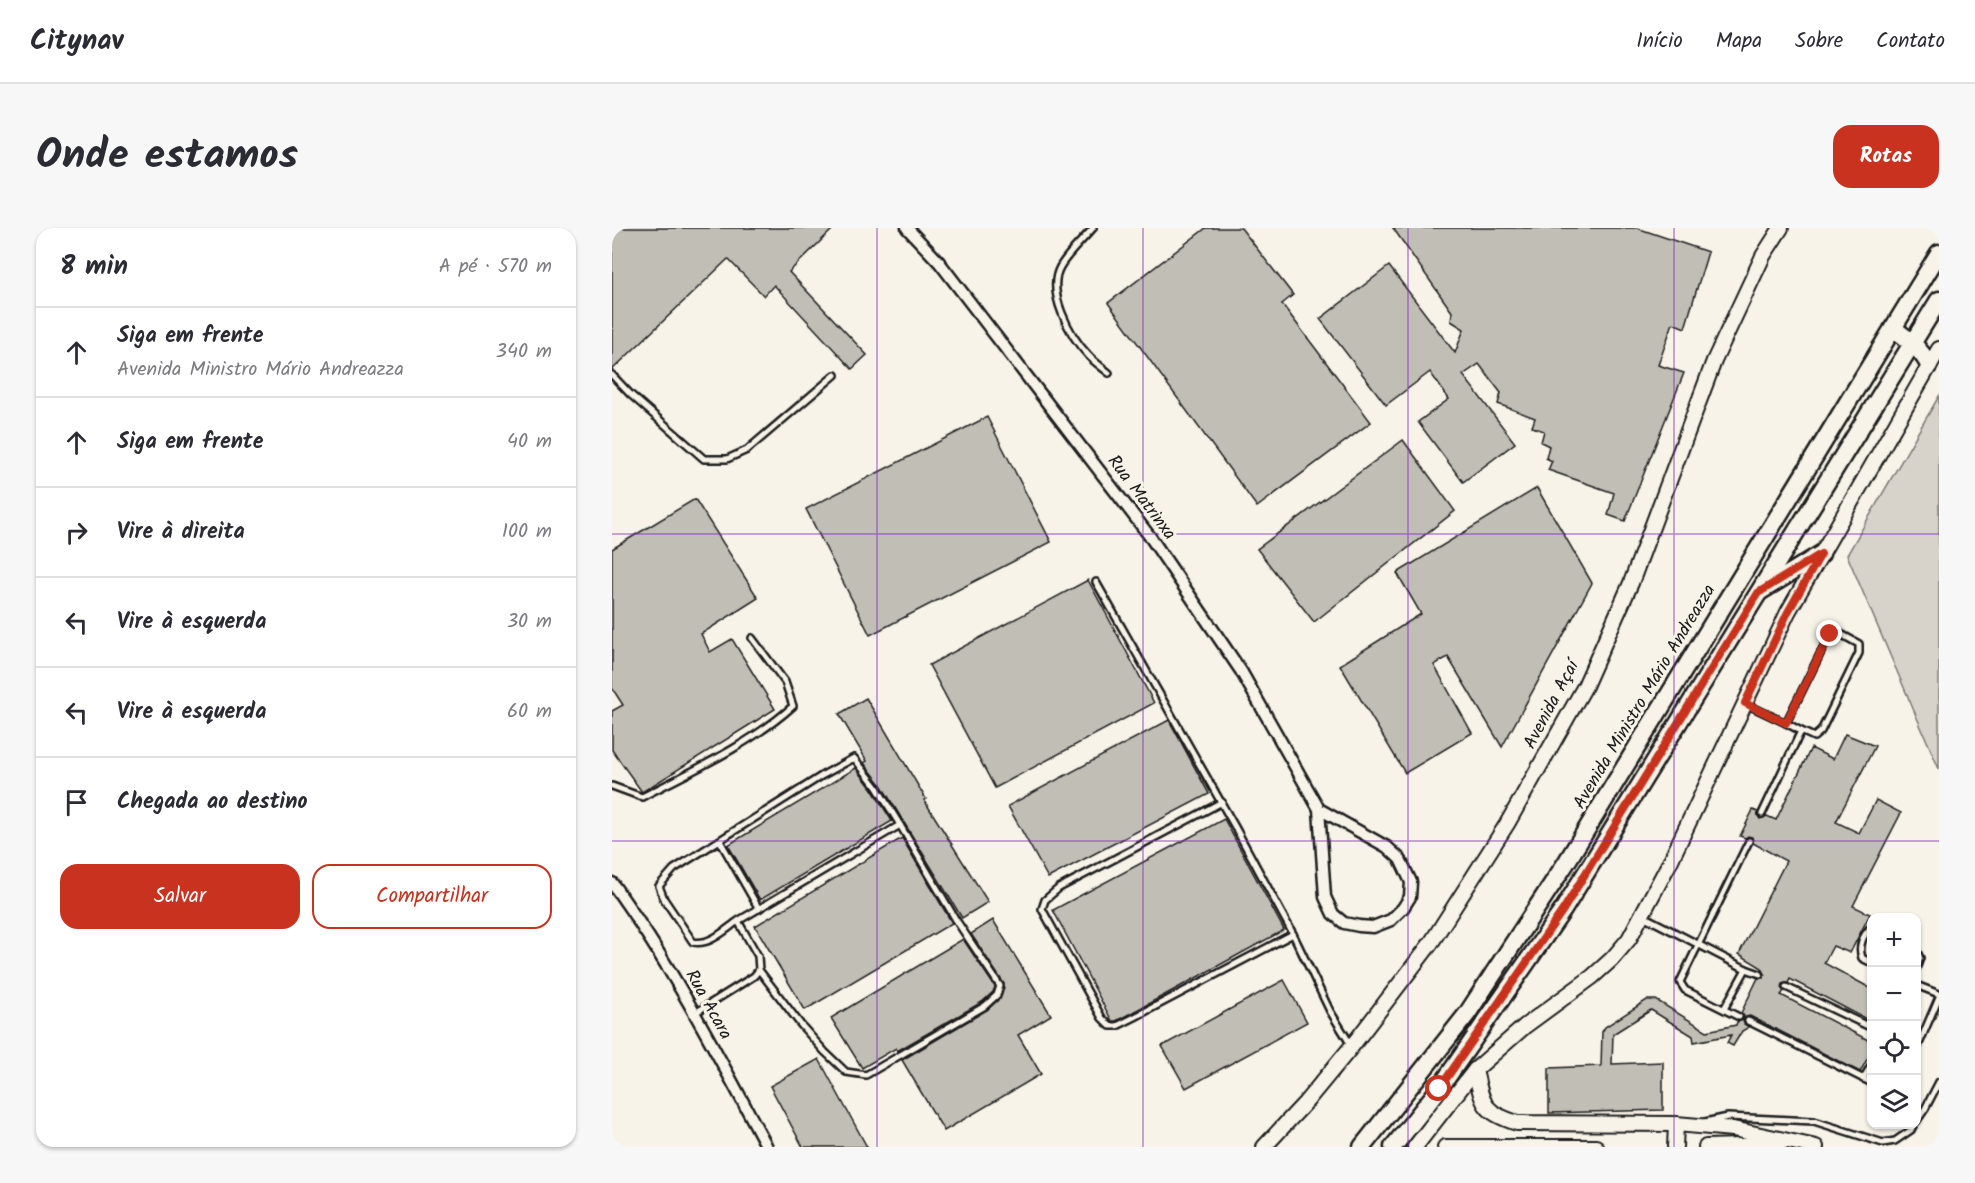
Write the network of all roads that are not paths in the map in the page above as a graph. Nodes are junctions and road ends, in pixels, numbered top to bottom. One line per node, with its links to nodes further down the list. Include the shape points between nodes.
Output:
1 (907, 228): 22 (street, Rua Matrinxa, via 939,262 1151,538 1241,671)
2 (1094, 228): 10 (lane, via 1061,265 1055,288 1073,335)
3 (1781, 228): 47 (street, Avenida Açaí, via 1763,256 1714,361 1631,583 1586,686 1507,824 1431,943)
4 (1939, 253): 6 (main road, Avenida Ministro Mário Andreazza)
5 (1939, 300): 7 (main road)
6 (1893, 328): 7 (main road); 62 (main road, Avenida Ministro Mário Andreazza, via 1566,863 1467,1014)
7 (1913, 343): 9 (main road); 15 (main road)
8 (1939, 349): 9 (street)
9 (1929, 365): 13 (street)
10 (1109, 373)
11 (612, 375): 12 (lane, via 704,459 727,459 747,450)
12 (835, 375)
13 (1821, 554): 15 (main road); 17 (street, via 1788,612)
14 (1096, 582): 21 (lane)
15 (1758, 593): 63 (main road, via 1563,910 1439,1089)
16 (752, 638): 20 (lane, via 785,682 793,706 714,759 642,797)
17 (1745, 703): 18 (lane); 29 (street)
18 (1786, 723): 19 (lane); 19 (lane, via 1830,634 1839,633 1855,641 1859,653 1821,731 1814,736)
19 (1801, 732): 23 (lane)
20 (612, 786)
21 (1221, 802): 32 (lane); 32 (lane, via 1059,888 1045,900 1042,909 1110,1026 1135,1017)
22 (1319, 809): 22 (street, Rua Matrinxa, via 1325,897 1333,914 1344,923 1359,926 1373,927 1391,920 1410,897 1411,882 1400,859 1387,847)
23 (1762, 814)
24 (900, 825): 25 (lane, via 854,759); 28 (lane); 36 (lane, via 1000,986 997,995 915,1048 866,1075 857,1075 846,1072 825,1052)
25 (720, 841): 28 (lane); 30 (lane, via 674,869 659,886 693,942 707,941)
26 (1749, 841): 33 (lane)
27 (612, 883): 42 (street, Rua Acara)
28 (759, 909): 30 (lane)
29 (1642, 915): 33 (lane); 48 (street, via 1612,960 1525,1026)
30 (738, 921): 36 (lane, via 758,956)
31 (1867, 931): 34 (lane, via 1859,949)
32 (1293, 934): 47 (lane, via 1330,1011)
33 (1699, 943): 35 (lane); 41 (lane, via 1681,978 1682,986)
34 (1867, 960)
35 (1746, 969): 37 (lane); 41 (lane)
36 (759, 970): 42 (lane)
37 (1760, 974)
38 (1786, 987): 45 (lane)
39 (1921, 987): 40 (lane)
40 (1939, 995): 46 (lane)
41 (1724, 1009): 43 (lane)
42 (694, 1013): 60 (street, Rua Acara)
43 (1739, 1017)
44 (1748, 1021): 50 (lane)
45 (1867, 1026)
46 (1921, 1041)
47 (1352, 1046): 61 (street, Avenida Açaí)
48 (1476, 1070): 54 (street, via 1481,1097 1488,1109); 64 (street)
49 (1867, 1073): 50 (lane)
50 (1863, 1079): 51 (lane)
51 (1867, 1081)
52 (1939, 1082): 53 (lane)
53 (1921, 1115)
54 (1517, 1123): 55 (street); 59 (street)
55 (1676, 1124): 56 (street); 67 (street)
56 (1695, 1126): 57 (lane, via 1728,1117 1814,1121 1882,1143 1895,1141); 58 (street, via 1733,1129)
57 (1912, 1129)
58 (1802, 1144): 68 (street); 69 (street)
59 (1511, 1146): 65 (street); 66 (street)
60 (767, 1147)
61 (1264, 1147)
62 (1362, 1147)
63 (1393, 1147)
64 (1415, 1147)
65 (1445, 1147)
66 (1596, 1147)
67 (1675, 1147)
68 (1706, 1147)
69 (1816, 1147)

